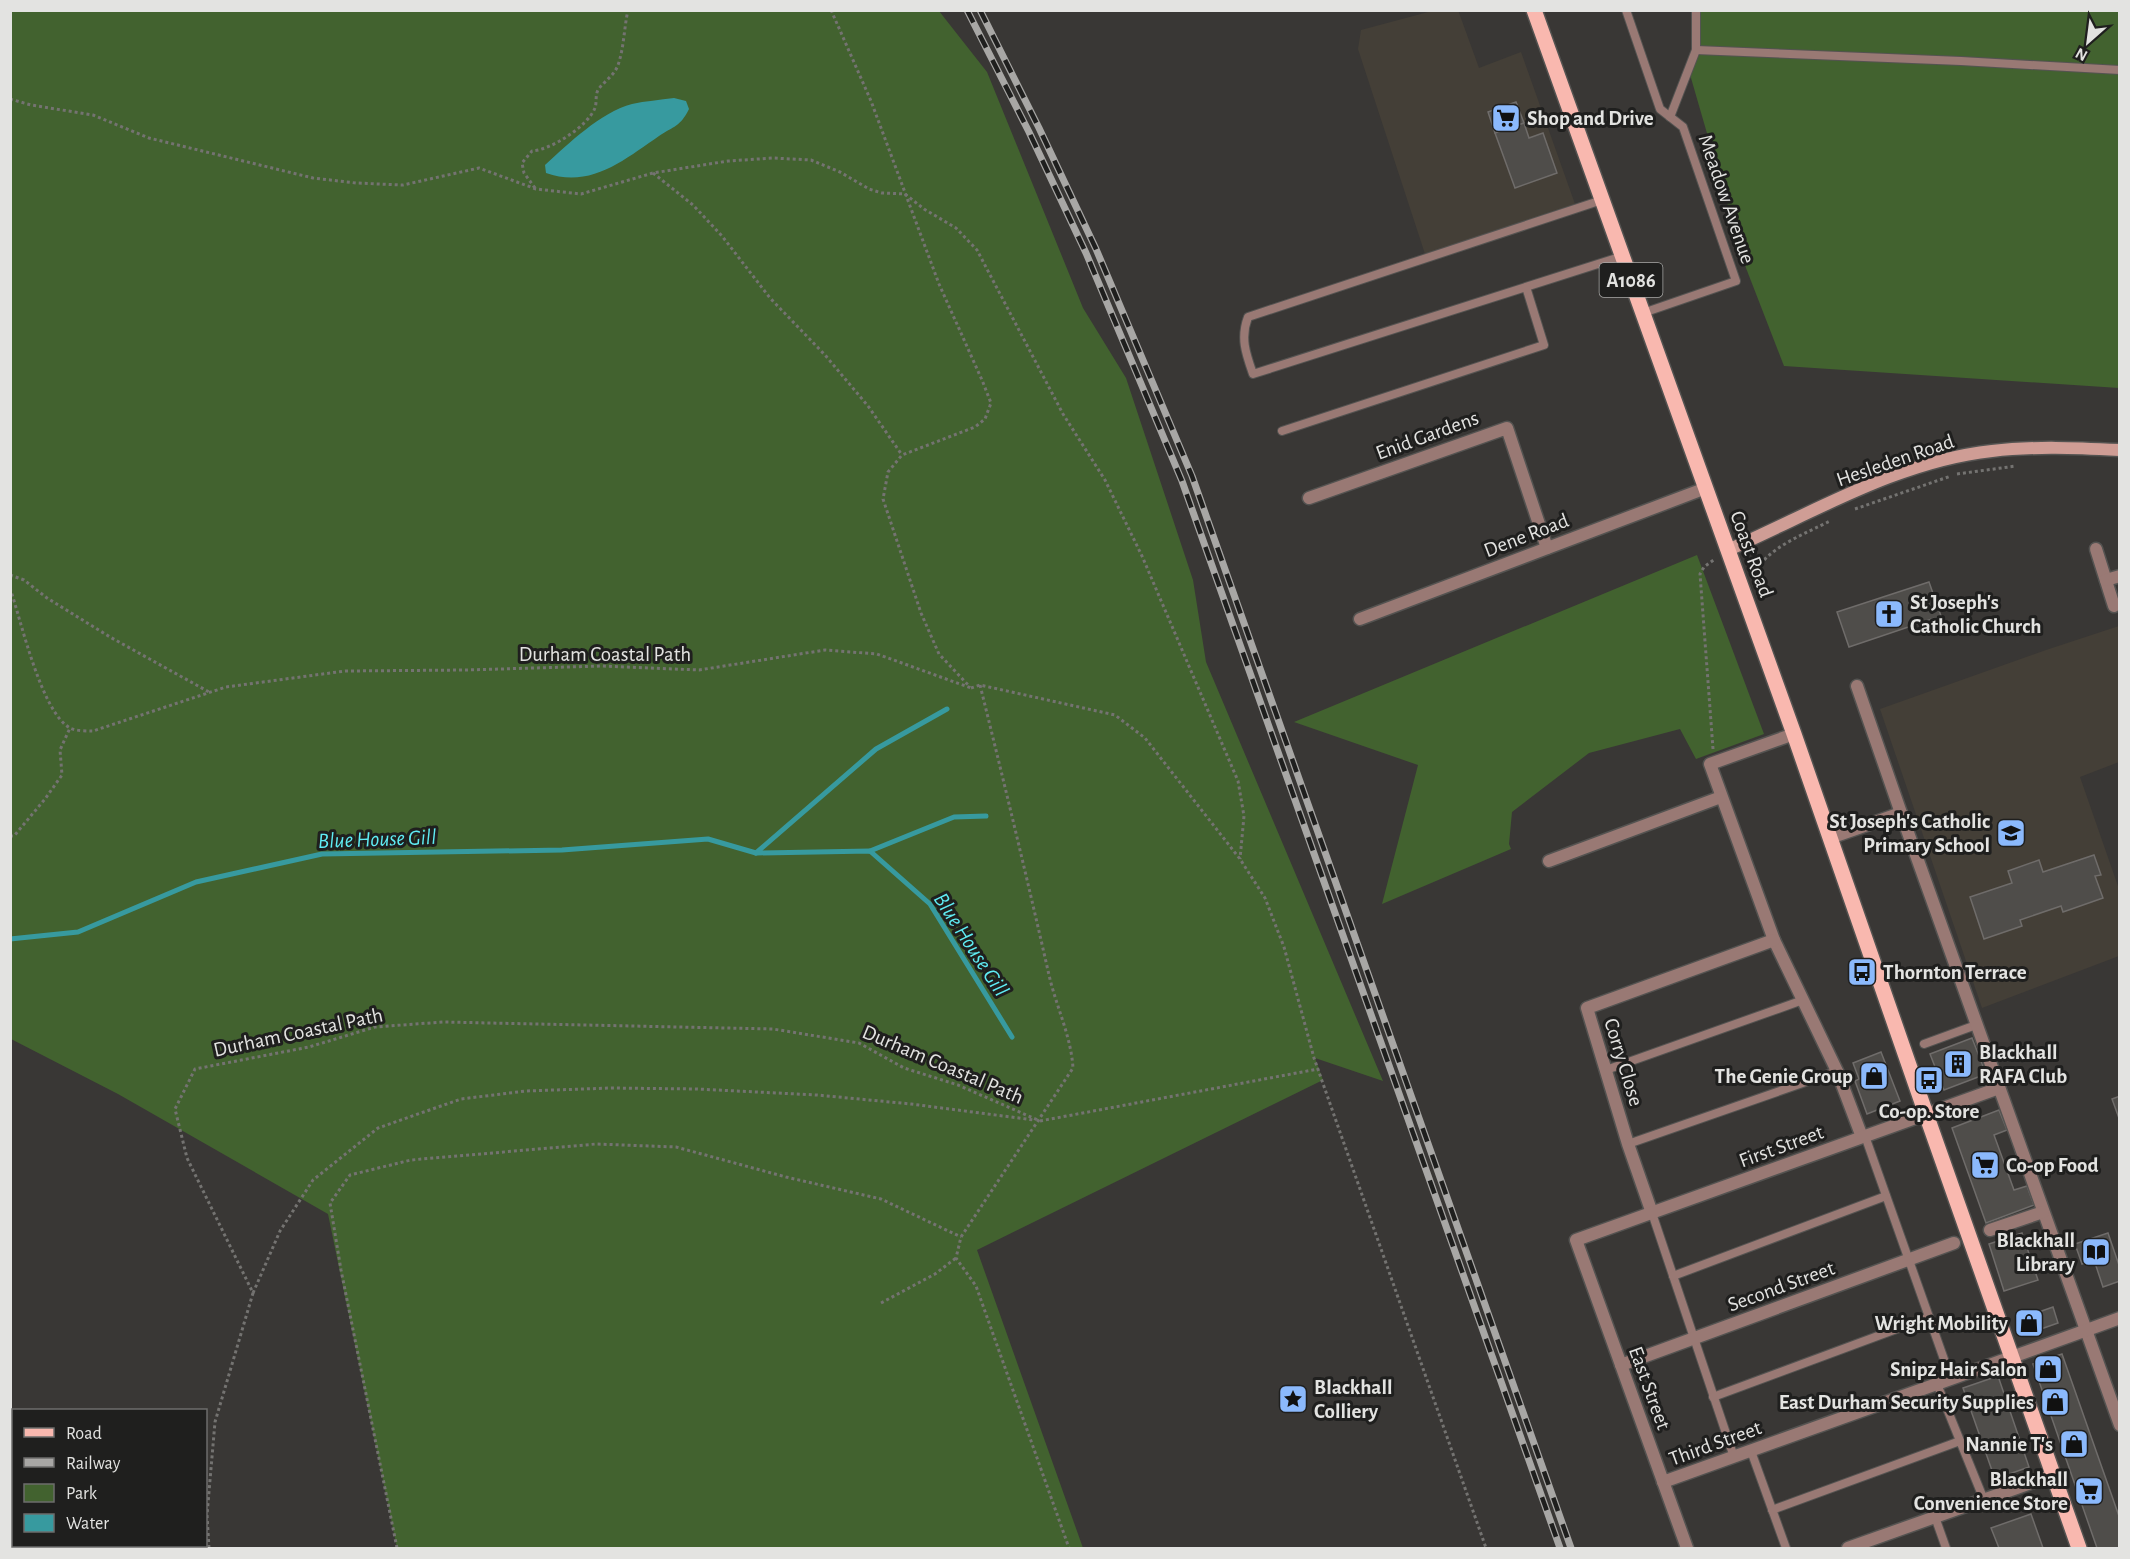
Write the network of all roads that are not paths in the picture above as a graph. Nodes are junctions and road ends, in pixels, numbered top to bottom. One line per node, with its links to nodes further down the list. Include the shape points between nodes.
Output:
1 (1534, 10): 7 (main road, Coast Road / A1086)
2 (1626, 10): 6 (lane, Meadow Avenue, via 1660,109)
3 (1696, 10): 4 (lane)
4 (1696, 50): 5 (lane); 6 (lane)
5 (2120, 70)
6 (1670, 117): 10 (lane, Meadow Avenue, via 1683,127 1736,281)
7 (1602, 200): 8 (main road, Coast Road / A1086); 9 (lane, via 1248,317 1243,330 1246,354 1253,374)
8 (1623, 256): 9 (lane); 10 (main road, Coast Road / A1086)
9 (1526, 287): 11 (lane, via 1544,345)
10 (1643, 312): 13 (main road, Coast Road / A1086)
11 (1282, 431)
12 (2120, 450): 17 (main road, Hesleden Road, via 2065,447 1991,451 1933,463 1869,484)
13 (1706, 488): 15 (street, Dene Road); 17 (main road, Coast Road / A1086)
14 (1309, 498): 15 (street, Enid Gardens, via 1507,428)
15 (1547, 548): 21 (street, Dene Road)
16 (2096, 549): 19 (street)
17 (1728, 550): 23 (main road, Coast Road / A1086)
18 (2120, 576): 19 (street)
19 (2106, 580): 20 (street)
20 (2114, 606)
21 (1360, 619)
22 (1857, 686): 25 (street)
23 (1794, 734): 24 (street, via 1710,764); 26 (main road, Coast Road / A1086)
24 (1721, 797): 27 (street); 28 (street)
25 (1901, 813): 26 (street); 30 (street)
26 (1830, 838): 35 (main road, Coast Road / A1086)
27 (1549, 861)
28 (1774, 940): 29 (street); 32 (street, Corry Close, via 1587,1008)
29 (1803, 1000): 32 (lane); 33 (street)
30 (1976, 1025): 31 (lane); 34 (street)
31 (1924, 1044)
32 (1605, 1070): 37 (street, Corry Close)
33 (1837, 1071): 36 (street); 37 (lane)
34 (1999, 1088): 35 (street, First Street); 39 (street)
35 (1926, 1114): 36 (street, First Street); 50 (main road, A1086)
36 (1864, 1136): 38 (lane); 40 (street, First Street)
37 (1628, 1144): 40 (street, Corry Close)
38 (1886, 1196): 44 (lane); 45 (lane)
39 (2043, 1212): 41 (street); 48 (street)
40 (1652, 1213): 42 (street, First Street); 45 (lane)
41 (1990, 1230)
42 (1576, 1240): 51 (street, East Street)
43 (1954, 1242): 44 (street, Second Street)
44 (1909, 1259): 46 (lane); 49 (street, Second Street)
45 (1673, 1276): 49 (lane)
46 (1929, 1317): 52 (lane); 54 (lane)
47 (2120, 1318): 48 (street, Third Street)
48 (2085, 1330): 50 (street, Third Street); 55 (street)
49 (1694, 1338): 51 (street, Second Street); 54 (lane)
50 (2012, 1357): 52 (street, Third Street); 59 (main road, A1086)
51 (1621, 1365): 60 (street, East Street)
52 (1951, 1379): 53 (street, Third Street)
53 (1937, 1384): 56 (lane); 57 (street, Third Street)
54 (1713, 1397): 58 (lane)
55 (2120, 1425)
56 (1960, 1441): 61 (lane); 62 (lane)
57 (1751, 1451): 58 (street, Third Street); 62 (lane)
58 (1734, 1457): 60 (street, Third Street)
59 (2054, 1475): 61 (street); 68 (main road, A1086)
60 (1663, 1482): 64 (street, East Street)
61 (1984, 1500): 63 (street)
62 (1772, 1510): 65 (lane)
63 (1935, 1517): 66 (street); 67 (lane)
64 (1687, 1548)
65 (1786, 1548)
66 (1848, 1548)
67 (1946, 1548)
68 (2079, 1548)

